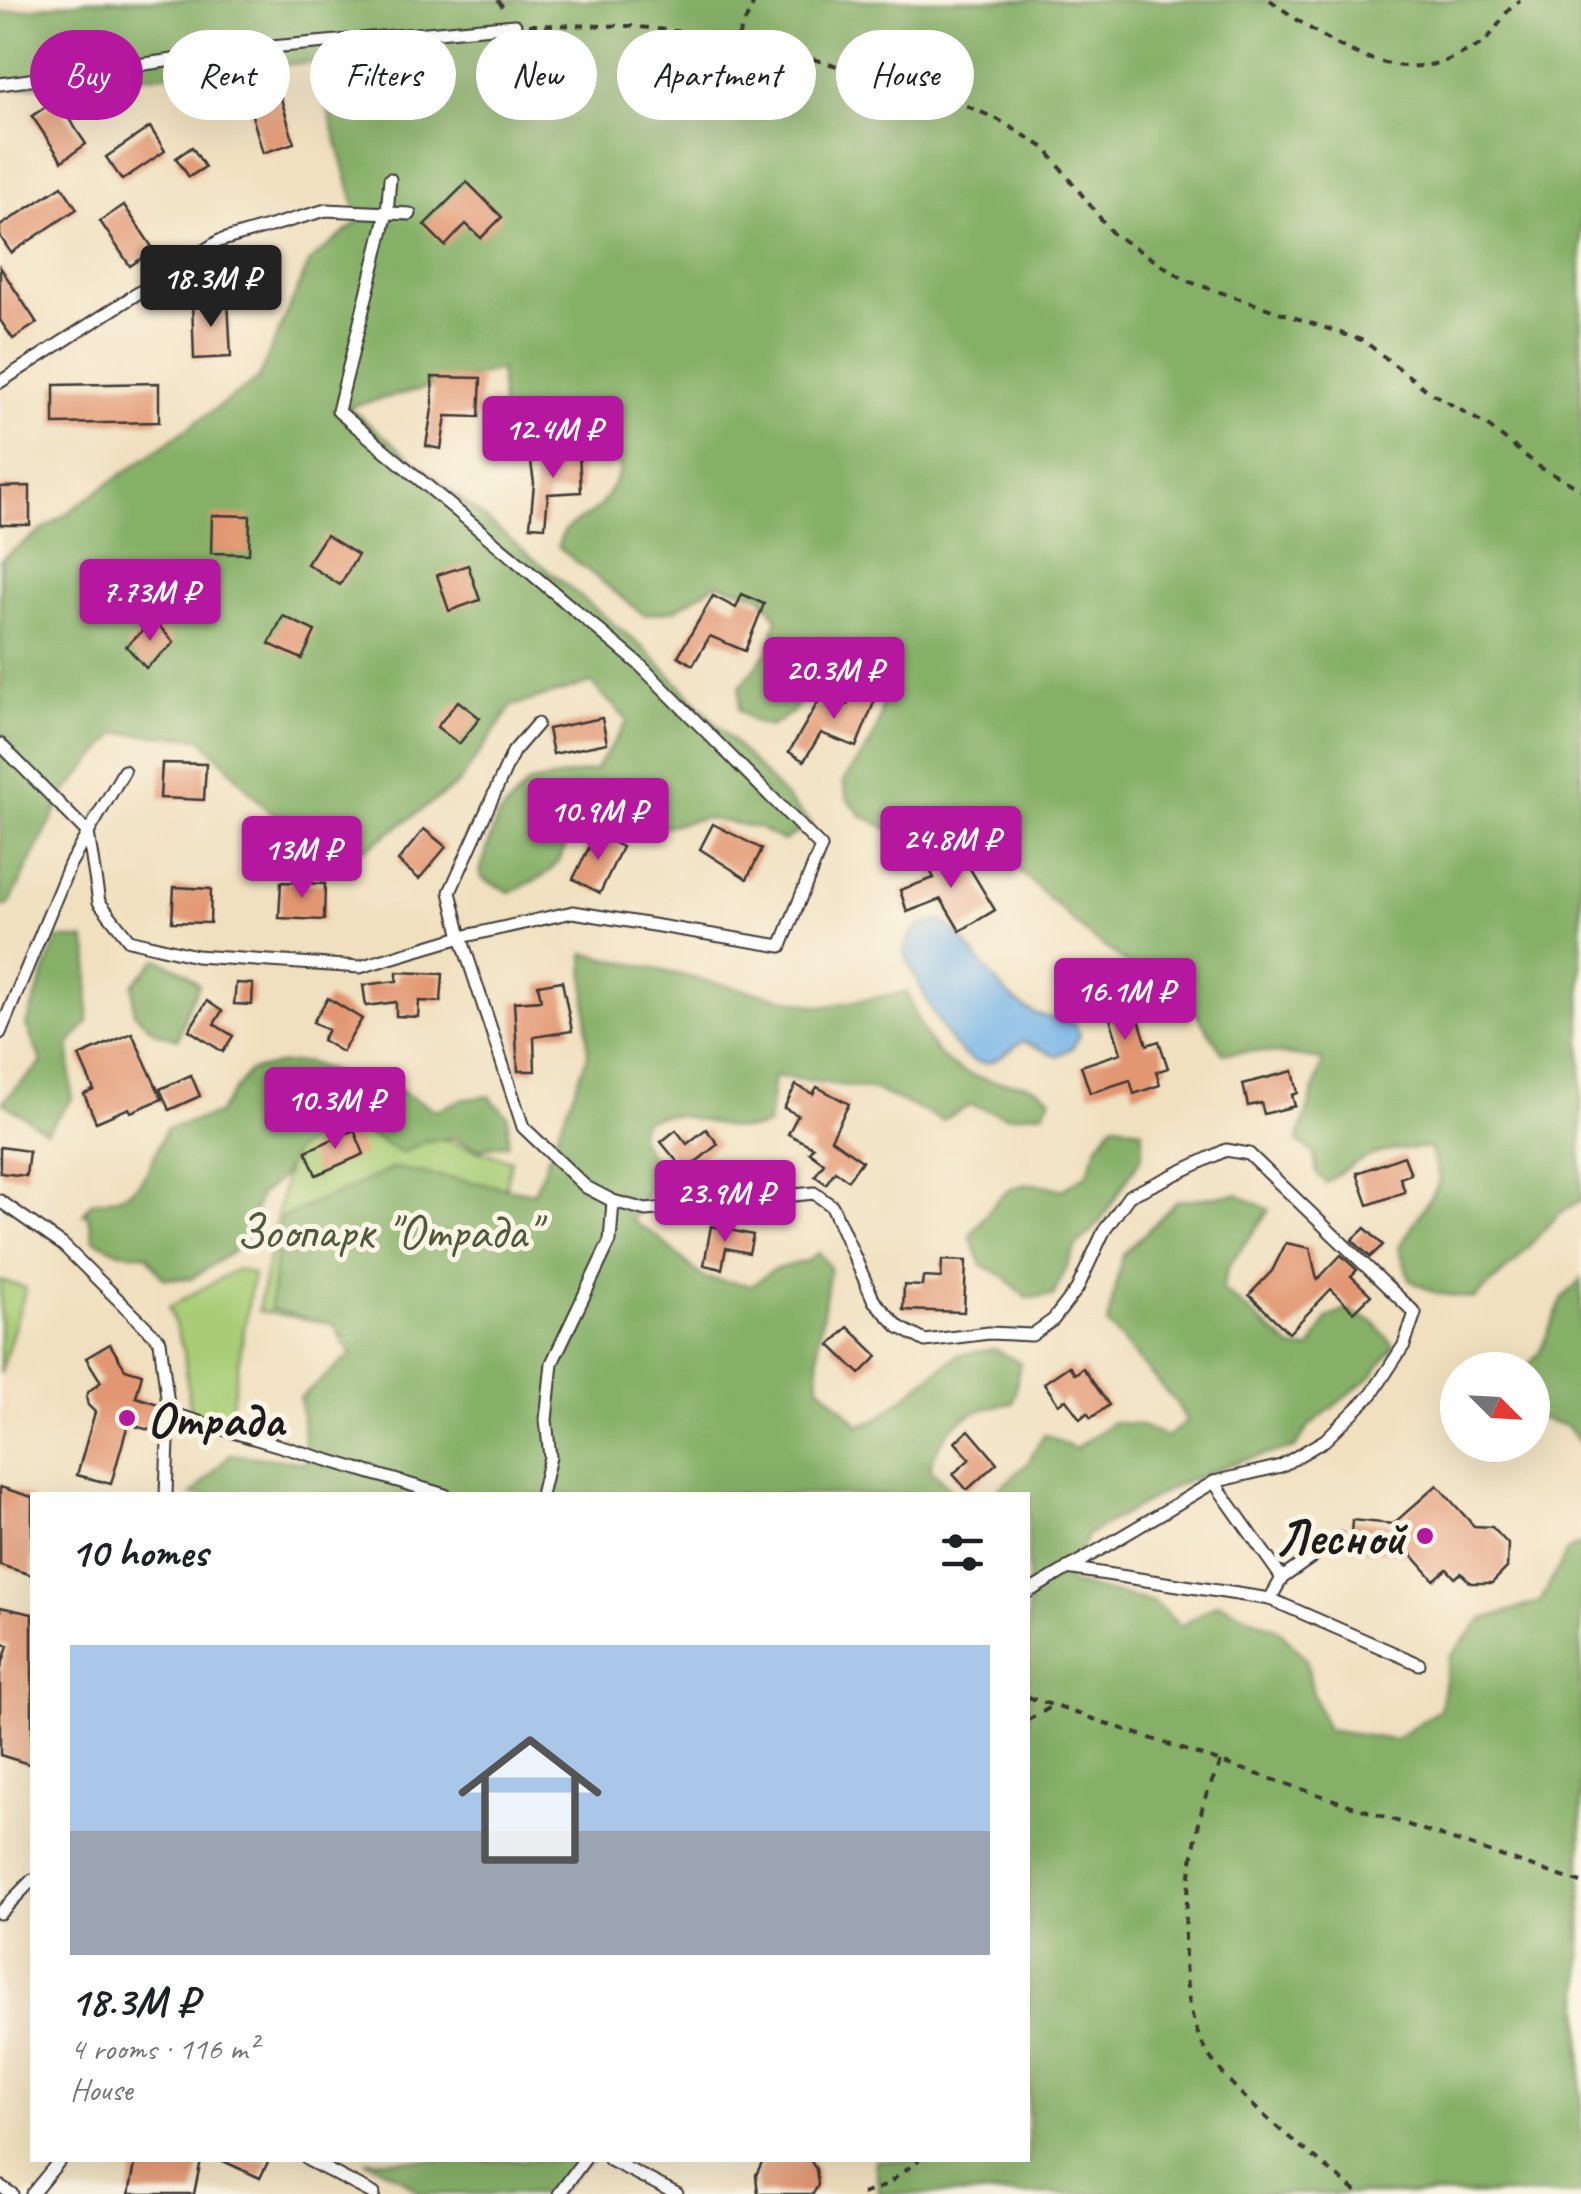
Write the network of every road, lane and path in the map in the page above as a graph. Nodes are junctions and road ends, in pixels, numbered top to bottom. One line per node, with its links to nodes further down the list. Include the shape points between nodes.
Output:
1 (755, 0): 6 (path)
2 (1270, 0): 3 (path, via 1328,40 1402,68 1442,64 1485,42)
3 (1520, 0)
4 (515, 25): 5 (path); 8 (lane, via 260,48)
5 (667, 30)
6 (742, 30)
7 (816, 60): 13 (path, via 944,96 997,119 1044,148 1112,233 1187,282 1364,341 1428,391)
8 (0, 84)
9 (390, 179): 10 (lane)
10 (387, 213): 11 (lane); 12 (lane, via 326,210 219,242); 18 (lane, via 338,410 639,664 821,847 781,946 573,912)
11 (410, 214)
12 (0, 382)
13 (1581, 489)
14 (536, 724): 18 (lane, via 513,752 450,892)
15 (0, 744): 17 (lane)
16 (124, 771): 17 (lane)
17 (88, 833): 18 (lane, via 99,902 129,940 196,956 360,966); 19 (lane)
18 (461, 938): 20 (lane, via 523,1127 586,1187)
19 (0, 1032)
20 (614, 1201): 23 (lane, via 646,1210 814,1193 832,1206 874,1301 899,1326 925,1341 1032,1335 1054,1320 1077,1289 1128,1196 1226,1150 1249,1154 1416,1313 1372,1394 1325,1440 1281,1466); 26 (lane, via 610,1241 552,1363 550,1457)
21 (0, 1202): 22 (lane, via 63,1245 160,1341)
22 (170, 1413): 24 (lane); 25 (lane)
23 (1214, 1482): 28 (lane); 29 (lane)
24 (166, 1492)
25 (435, 1492)
26 (542, 1492)
27 (1339, 1538): 29 (lane)
28 (1068, 1568): 30 (lane); 31 (lane)
29 (1282, 1578): 31 (lane)
30 (1030, 1591)
31 (1270, 1598): 32 (lane)
32 (1419, 1664)
33 (1030, 1698): 34 (path)
34 (1053, 1706): 35 (path); 36 (path)
35 (1030, 1719)
36 (1220, 1762): 38 (path); 52 (path, via 1204,1802 1192,1873 1190,2015 1209,2056 1246,2100)
37 (30, 1882): 39 (lane)
38 (1581, 1884)
39 (0, 1913)
40 (58, 2162): 47 (lane)
41 (312, 2162): 48 (lane)
42 (583, 2162): 49 (lane)
43 (614, 2162): 50 (lane)
44 (916, 2162): 51 (path, via 886,2186)
45 (0, 2186): 46 (lane)
46 (12, 2194)
47 (32, 2194)
48 (374, 2194)
49 (559, 2194)
50 (677, 2194)
51 (862, 2194)
52 (1359, 2194)

